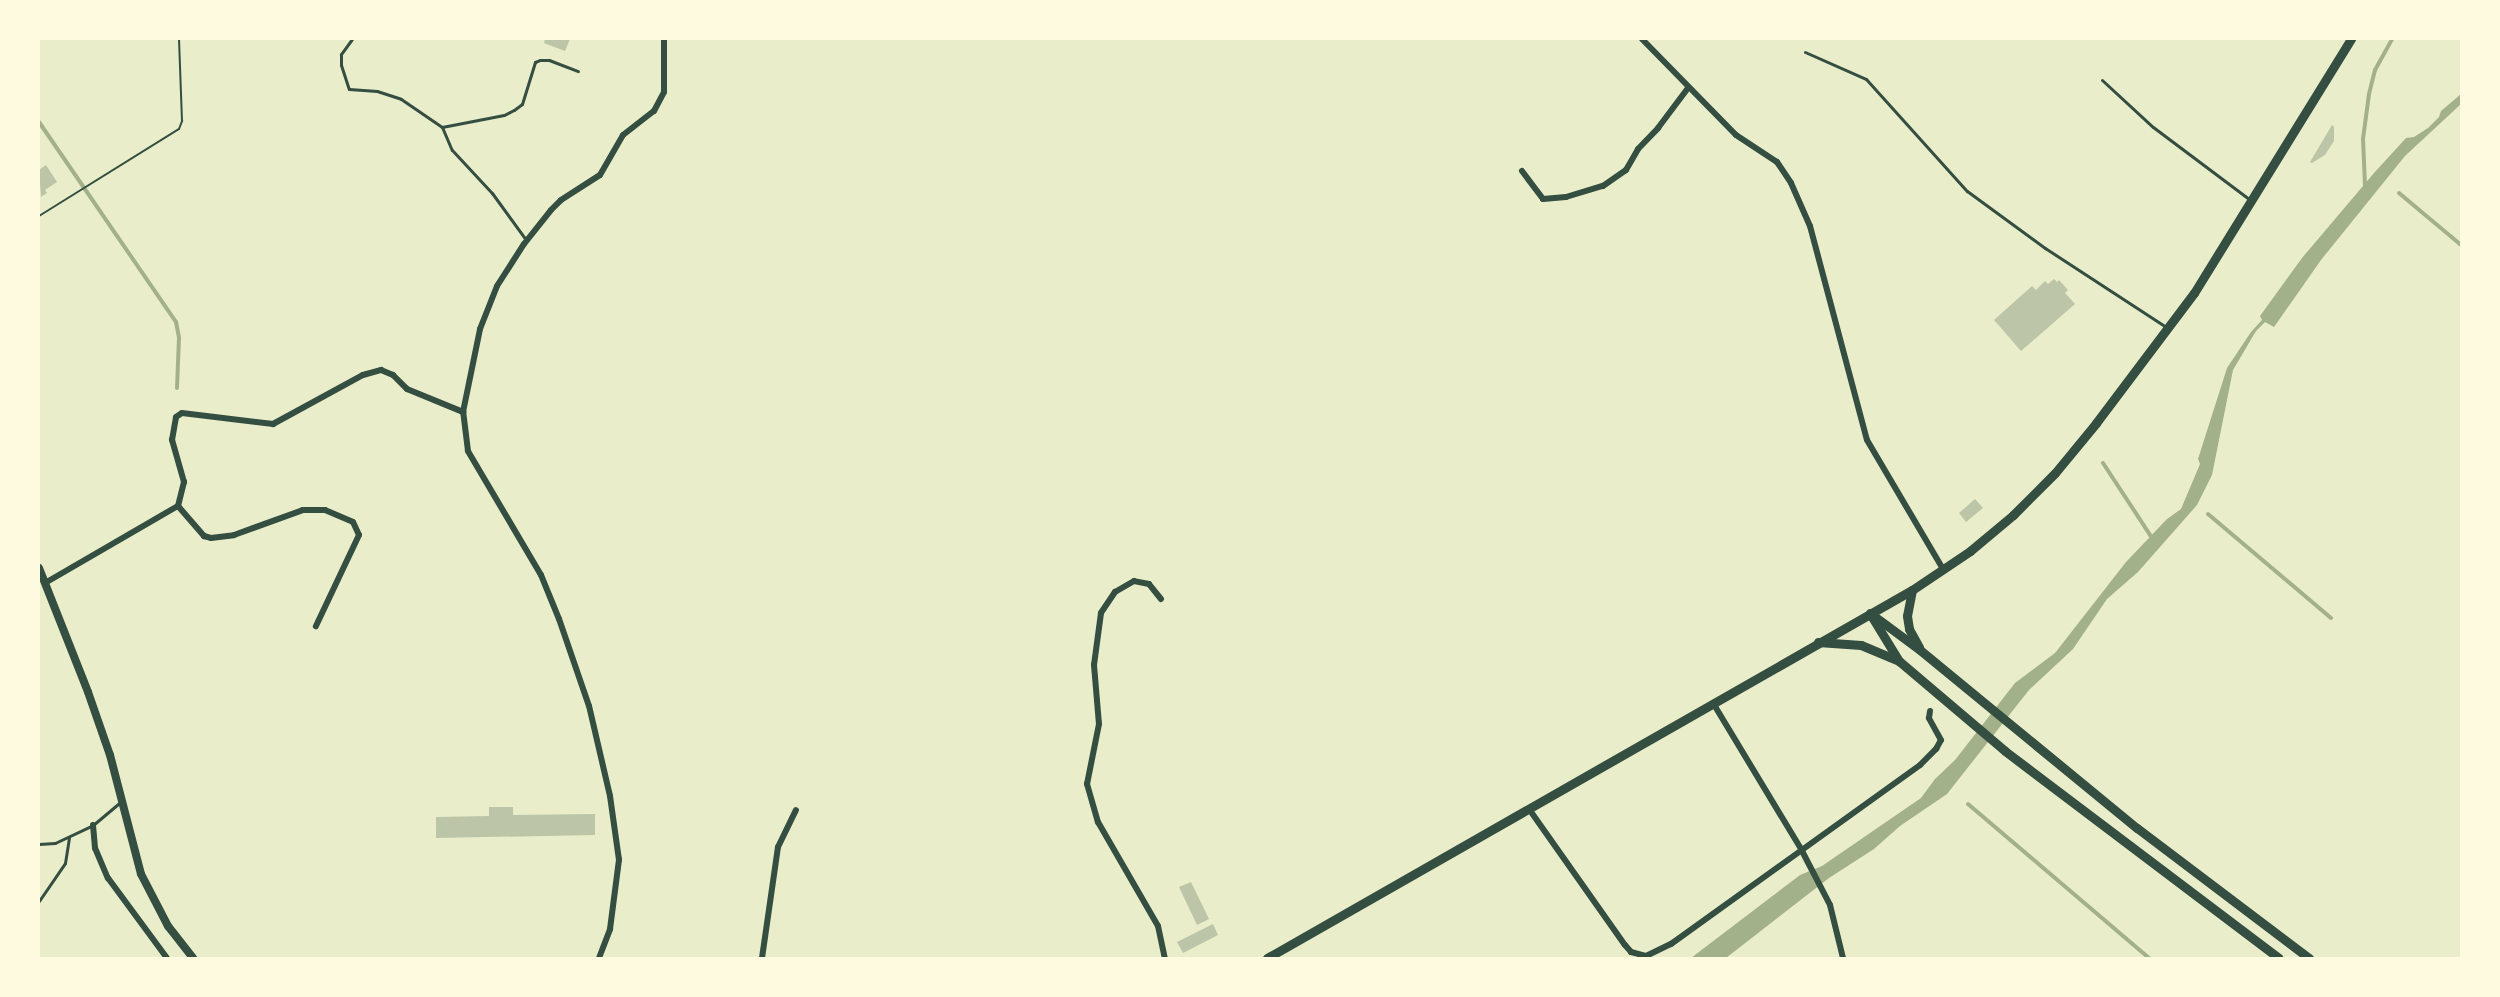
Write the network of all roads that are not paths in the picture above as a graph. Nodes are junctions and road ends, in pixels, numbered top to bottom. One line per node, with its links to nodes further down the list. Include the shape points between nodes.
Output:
1 (352, 39): 9 (lane, via 341,54 349,89 377,91 401,99)
2 (664, 39): 12 (street, via 664,92 654,111 623,135 600,175 561,200)
3 (1642, 39): 8 (street)
4 (2351, 39): 11 (main road)
5 (1805, 52): 13 (lane, via 1866,80 1972,196)
6 (578, 71): 9 (lane, via 549,60 535,62 522,104 514,110)
7 (2102, 80): 11 (lane, via 2153,127)
8 (1688, 88): 10 (street, via 1638,149 1626,170 1612,181 1549,200 1536,193); 17 (street, via 1736,135 1777,162 1791,183 1810,226 1867,440)
9 (442, 127): 12 (lane, via 452,150 492,193)
10 (1522, 171)
11 (2251, 200): 13 (main road)
12 (526, 240): 14 (street, via 484,313)
13 (2168, 328): 17 (main road, via 2055,473 2013,515)
14 (464, 412): 15 (street, via 407,389 393,375 381,370 363,375 273,424 182,413 176,417 172,440 184,482); 38 (street, via 468,451 541,575 589,706 610,796 619,860 609,929)
15 (178, 506): 18 (street); 22 (street, via 210,538 234,535 303,510 325,510 353,522 359,535)
16 (39, 568): 18 (street)
17 (1943, 569): 19 (main road)
18 (45, 583): 28 (street, via 88,692)
19 (1912, 590): 21 (main road); 24 (main road, via 1907,616)
20 (1161, 599): 40 (street, via 1149,585 1134,581 1115,592 1101,613 1094,665 1099,724 1088,784 1098,822 1158,926)
21 (1870, 613): 23 (main road); 24 (main road); 25 (main road)
22 (316, 626)
23 (1817, 642): 25 (main road, via 1861,645); 26 (main road)
24 (1920, 650): 44 (main road, via 2137,828)
25 (1899, 661): 43 (main road, via 2005,751)
26 (1713, 703): 29 (main road); 34 (street)
27 (1930, 711): 34 (street, via 1929,718 1941,740 1936,749)
28 (122, 800): 31 (lane); 37 (street, via 145,883 168,926)
29 (1529, 809): 34 (street, via 1625,945 1638,956 1671,944); 41 (main road)
30 (796, 810): 39 (street, via 778,847)
31 (93, 825): 32 (lane); 36 (street, via 95,848 108,878)
32 (69, 838): 33 (lane); 35 (lane, via 65,863)
33 (39, 844)
34 (1802, 852): 42 (street, via 1826,898)
35 (39, 901)
36 (167, 958)
37 (193, 958)
38 (599, 958)
39 (762, 958)
40 (1165, 958)
41 (1267, 958)
42 (1843, 958)
43 (2279, 958)
44 (2309, 958)

